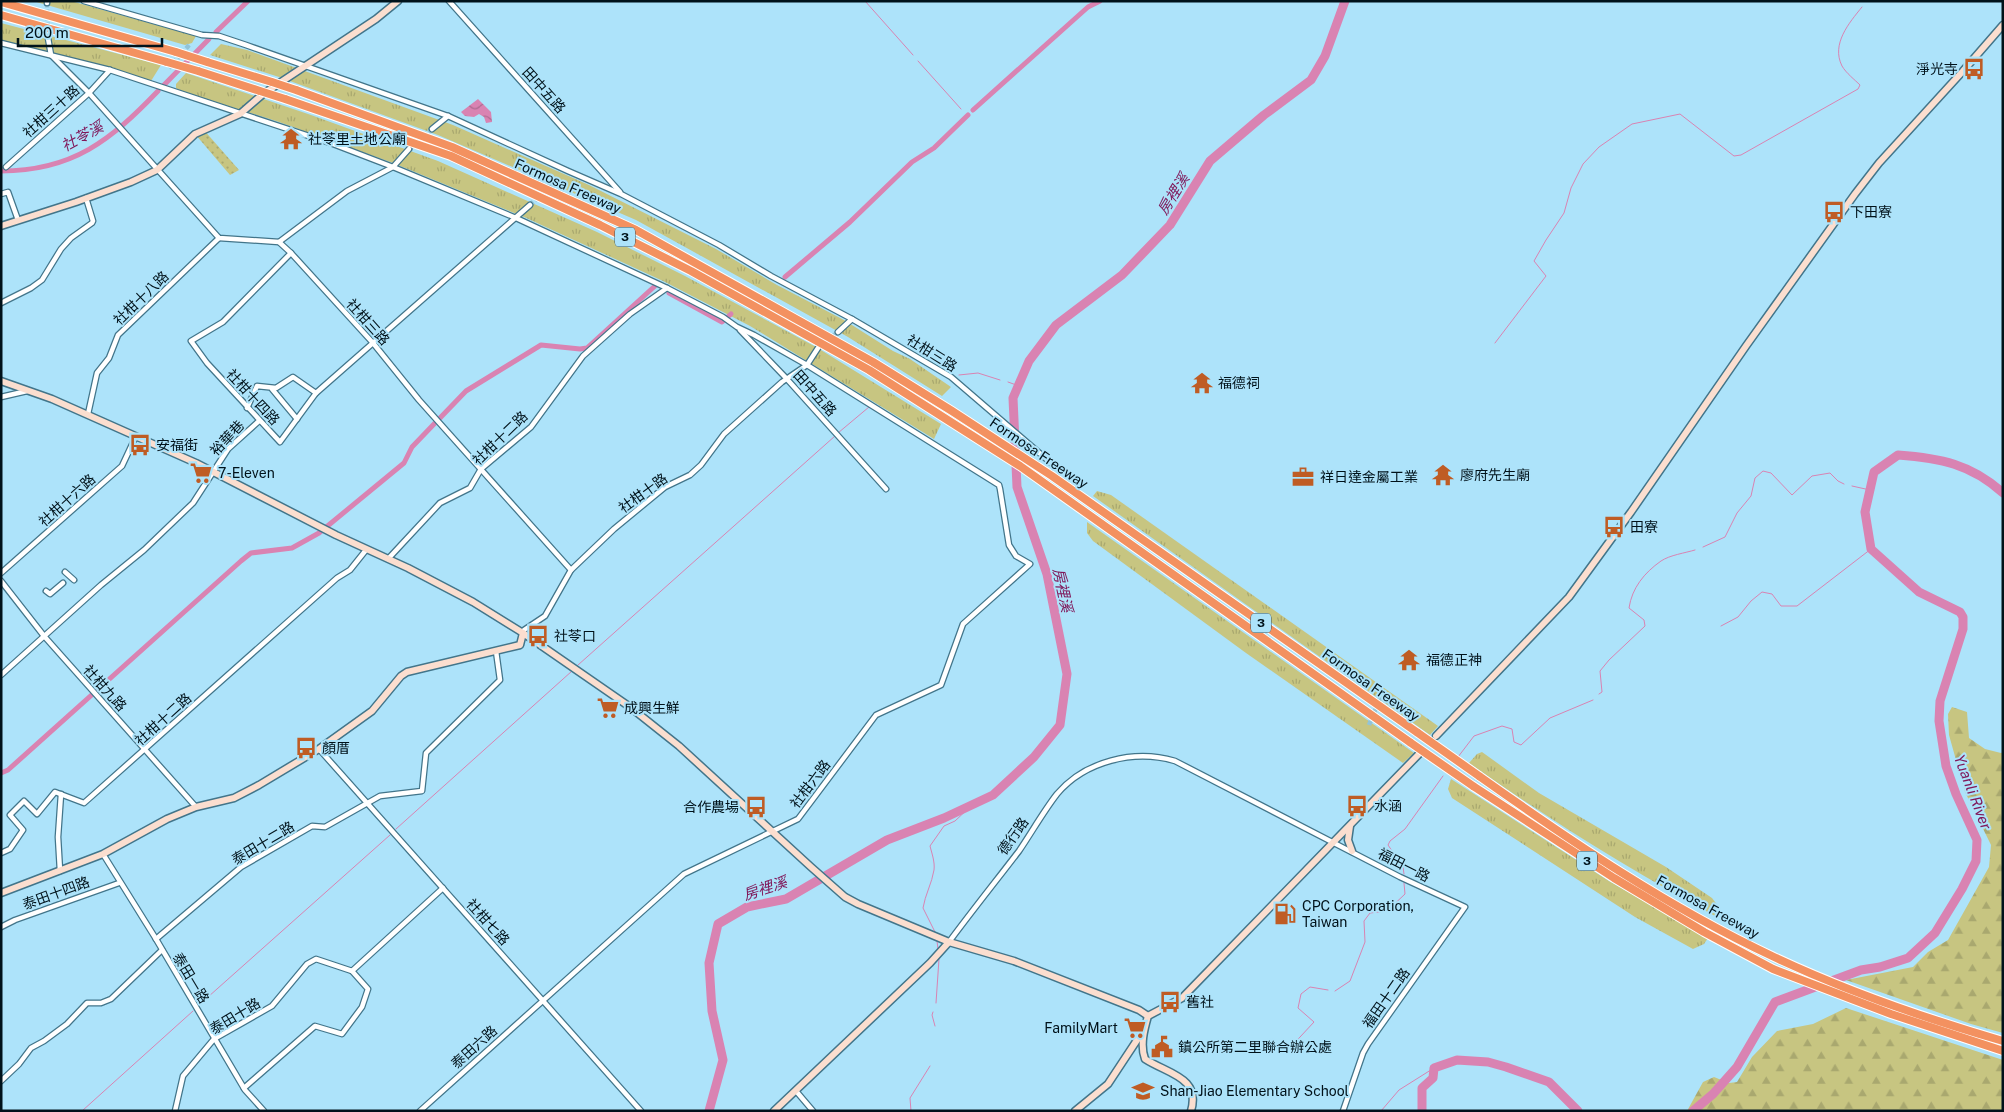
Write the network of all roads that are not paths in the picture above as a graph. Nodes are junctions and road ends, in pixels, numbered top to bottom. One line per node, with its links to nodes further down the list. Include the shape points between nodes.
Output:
1 (84, 1): 10 (street, 社柑三路, via 202,35 219,36)
2 (398, 1): 10 (main road)
3 (449, 1): 21 (street, 田中五路)
4 (3, 2): 93 (highway, Formosa Freeway / 3, bridge, via 296,90 452,147 636,230 873,362 952,411 1105,512 1478,776 1620,871 1708,923 1797,967 1894,1005)
5 (1, 17): 94 (highway, Formosa Freeway / 3, bridge, via 198,71 451,156 691,271 869,370 1020,466 1473,786 1704,932 1773,969 1891,1014)
6 (2003, 25): 66 (main road, via 1861,186 1569,597)
7 (48, 38): 9 (street)
8 (1, 43): 9 (street)
9 (51, 55): 11 (street); 12 (street)
10 (308, 66): 13 (main road, via 263,94); 14 (street, 社柑三路)
11 (110, 70): 12 (street, 社柑三十路); 13 (street)
12 (89, 93): 17 (street, 社柑三十路); 19 (street)
13 (240, 114): 18 (street); 19 (main road, via 195,134)
14 (448, 116): 15 (street); 21 (street, 社柑三路)
15 (432, 129)
16 (409, 149): 18 (street)
17 (6, 167)
18 (393, 167): 24 (street); 28 (street, via 346,191)
19 (157, 170): 22 (main road); 27 (street)
20 (1, 194): 25 (street, via 8,192)
21 (621, 194): 32 (street, 社柑三路)
22 (86, 198): 25 (main road); 31 (street, via 94,221 61,248 42,280)
23 (530, 204): 24 (street, 社柑十四路)
24 (516, 218): 30 (street); 35 (street, 社柑十四路)
25 (18, 220): 26 (main road)
26 (1, 226)
27 (219, 238): 28 (street); 45 (street, 社柑十八路, via 118,336 109,358 97,373)
28 (279, 242): 29 (street, 社柑三路)
29 (291, 253): 35 (street, 社柑三路); 44 (street, 社柑十四路, via 223,322 191,341)
30 (666, 288): 33 (street); 50 (street, 社柑十二路, via 630,314 583,356 531,427)
31 (1, 303)
32 (852, 319): 34 (street); 49 (street, 社柑三路, via 939,368)
33 (737, 327): 37 (street); 38 (street, 田中五路)
34 (838, 332)
35 (373, 343): 42 (street, 社柑十四路); 50 (street, 社柑三路)
36 (818, 348): 37 (street)
37 (806, 365): 38 (street, 社柑十路); 74 (street, 社柑六路, via 999,485 1009,544 1016,556 1030,564 963,624 941,685 876,715 798,819)
38 (786, 378): 52 (street, 田中五路); 55 (street, 社柑十路, via 724,434 690,475 665,487)
39 (1, 381): 41 (main road)
40 (272, 389): 42 (street, via 293,377); 44 (street, via 257,386); 46 (street)
41 (28, 390): 43 (street); 45 (main road)
42 (316, 393): 46 (street, 社柑十四路)
43 (1, 397)
44 (248, 408): 47 (street, 社柑十四路)
45 (88, 414): 48 (main road)
46 (297, 419): 47 (street, 社柑十四路, via 280,442)
47 (259, 421): 51 (street, 裕華巷, via 228,449)
48 (136, 436): 51 (main road); 57 (street, 社柑十六路, via 122,466)
49 (1051, 463)
50 (481, 469): 54 (street, 社柑十二路, via 470,488 440,503); 55 (street, 社柑三路)
51 (212, 472): 53 (main road); 63 (street, via 193,503)
52 (886, 489)
53 (366, 550): 54 (main road); 68 (street, 社柑十二路, via 350,570 337,578)
54 (388, 559): 62 (main road, via 465,597)
55 (571, 570): 62 (street, 社柑十路, via 545,616)
56 (65, 572): 58 (street)
57 (1, 573)
58 (74, 580)
59 (1, 581): 63 (street, 社柑九路)
60 (63, 583): 61 (street, via 50,594)
61 (46, 590)
62 (523, 633): 64 (main road, via 520,645); 74 (main road, via 630,707)
63 (44, 636): 65 (street); 68 (street, 社柑九路)
64 (496, 651): 67 (main road, via 407,672 372,711); 71 (street, via 500,680 426,753 422,791 380,796)
65 (1, 674)
66 (1436, 736)
67 (319, 749): 71 (street, 社柑七路); 72 (main road, via 234,798)
68 (145, 750): 70 (street, 社柑十二路, via 84,804); 72 (street, 社柑九路)
69 (1419, 754): 73 (main road)
70 (61, 794): 77 (street, via 55,792 37,814 24,801 10,815 23,830 10,849); 79 (street)
71 (368, 804): 81 (street, 社柑七路); 85 (street, 泰田十二路, via 325,827 312,826 241,867)
72 (196, 807): 78 (main road)
73 (1350, 826): 75 (main road); 76 (main road, via 1348,840)
74 (773, 832): 86 (main road, via 845,897); 89 (street, 社柑六路, via 684,874)
75 (1333, 842): 76 (street, 福田一路); 86 (street, 德行路, via 1175,762 1151,756 1107,761 1079,773 1058,794); 90 (main road, via 1182,998)
76 (1352, 851): 83 (street, 福田一路)
77 (1, 853)
78 (103, 854): 79 (main road); 80 (street, 泰田一路)
79 (60, 871): 82 (main road)
80 (119, 883): 84 (street, 泰田十四路); 85 (street, 泰田一路)
81 (443, 888): 88 (street); 89 (street, 社柑七路)
82 (1, 893)
83 (1465, 907): 106 (street, 福田十二路, via 1368,1044)
84 (1, 927)
85 (156, 939): 87 (street, 泰田一路)
86 (949, 942): 90 (main road, via 1014,961); 97 (main road, 德行路, via 930,964)
87 (162, 950): 92 (street, 泰田一路); 95 (street, via 110,999 88,1003 66,1024 31,1048)
88 (352, 971): 92 (street, 泰田十路, via 316,958 307,964 272,1006); 96 (street, via 368,989 362,1007 342,1034 315,1026)
89 (543, 1001): 100 (street, 泰田六路); 101 (street, 社柑七路)
90 (1148, 1016): 91 (main road)
91 (1144, 1030): 104 (main road, via 1108,1084); 105 (main road, via 1145,1059 1185,1080 1191,1087)
92 (214, 1039): 96 (street, 泰田一路); 98 (street, 泰田十路, via 183,1076)
93 (2003, 1041)
94 (2003, 1051)
95 (1, 1081)
96 (244, 1088): 99 (street, 泰田一路)
97 (796, 1091): 102 (main road, 德行路); 103 (street)
98 (175, 1111)
99 (264, 1111)
100 (420, 1111)
101 (642, 1111)
102 (774, 1111)
103 (813, 1111)
104 (1075, 1111)
105 (1191, 1111)
106 (1343, 1111)

